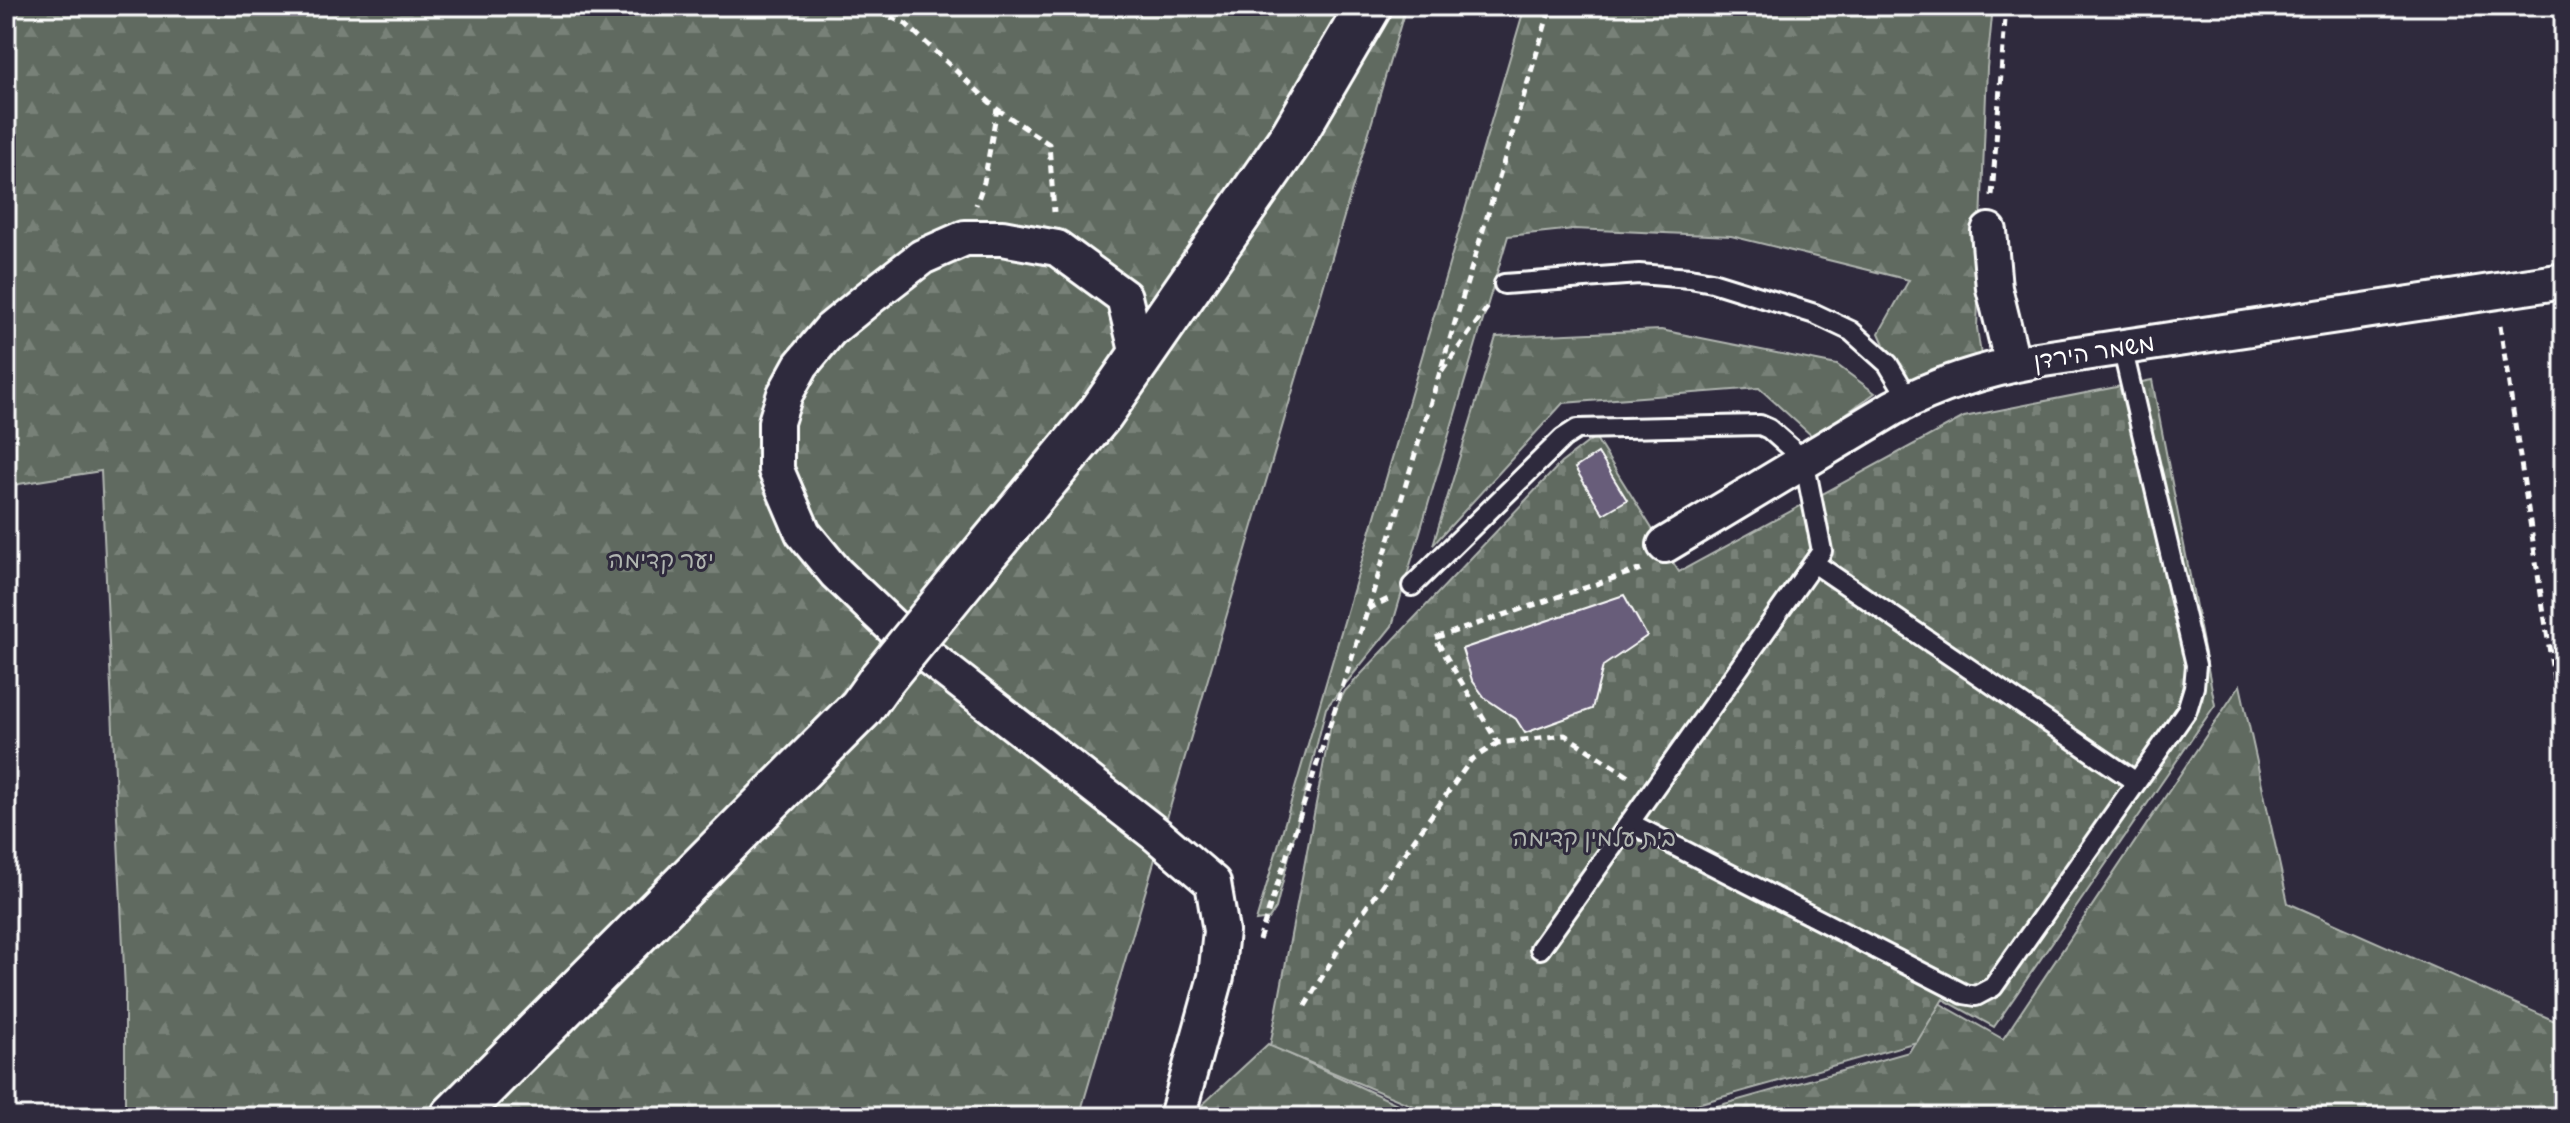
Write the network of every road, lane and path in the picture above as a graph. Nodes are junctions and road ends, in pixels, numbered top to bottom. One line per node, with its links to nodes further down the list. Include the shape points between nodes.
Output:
1 (865, 6): 5 (path, via 906,24)
2 (1369, 6): 13 (main road, via 1293,136)
3 (1551, 6): 17 (path)
4 (2006, 6): 6 (path)
5 (997, 109): 7 (path, via 984,182); 8 (path, via 1049,144)
6 (1989, 231): 16 (street, via 1994,288)
7 (965, 238): 8 (street); 32 (street, via 922,257 830,330 811,353 785,394 776,422 776,470 803,533 902,636 1213,883 1221,931 1216,977)
8 (1057, 248): 12 (street)
9 (2564, 281): 11 (street, משמר הירדן)
10 (1504, 284): 17 (path); 18 (lane, via 1639,274 1712,282 1815,314 1851,331 1888,364)
11 (2495, 292): 14 (street, משמר הירדן); 23 (path)
12 (1124, 297): 13 (street); 15 (street)
13 (1182, 297): 15 (main road)
14 (2122, 347): 16 (street, משמר הירדן); 25 (lane, via 2196,665 2187,710)
15 (1139, 359): 31 (main road, bridge, via 861,708)
16 (2013, 365): 18 (street, משמר הירדן)
17 (1438, 377): 28 (path)
18 (1909, 399): 19 (street, משמר הירדן)
19 (1804, 460): 20 (street, משמר הירדן); 21 (lane, via 1822,551); 22 (lane, via 1760,425 1577,429)
20 (1665, 545): 24 (path, via 1648,567 1435,638)
21 (1814, 563): 25 (lane); 26 (lane)
22 (1412, 586)
23 (2556, 692)
24 (1498, 743): 26 (path, via 1565,735); 30 (path, via 1471,760 1348,933)
25 (2136, 782): 27 (lane, via 1993,987 1976,996)
26 (1653, 791): 27 (lane)
27 (1630, 823): 29 (lane)
28 (1259, 940)
29 (1540, 949)
30 (1305, 1006)
31 (453, 1117)
32 (1177, 1117)

